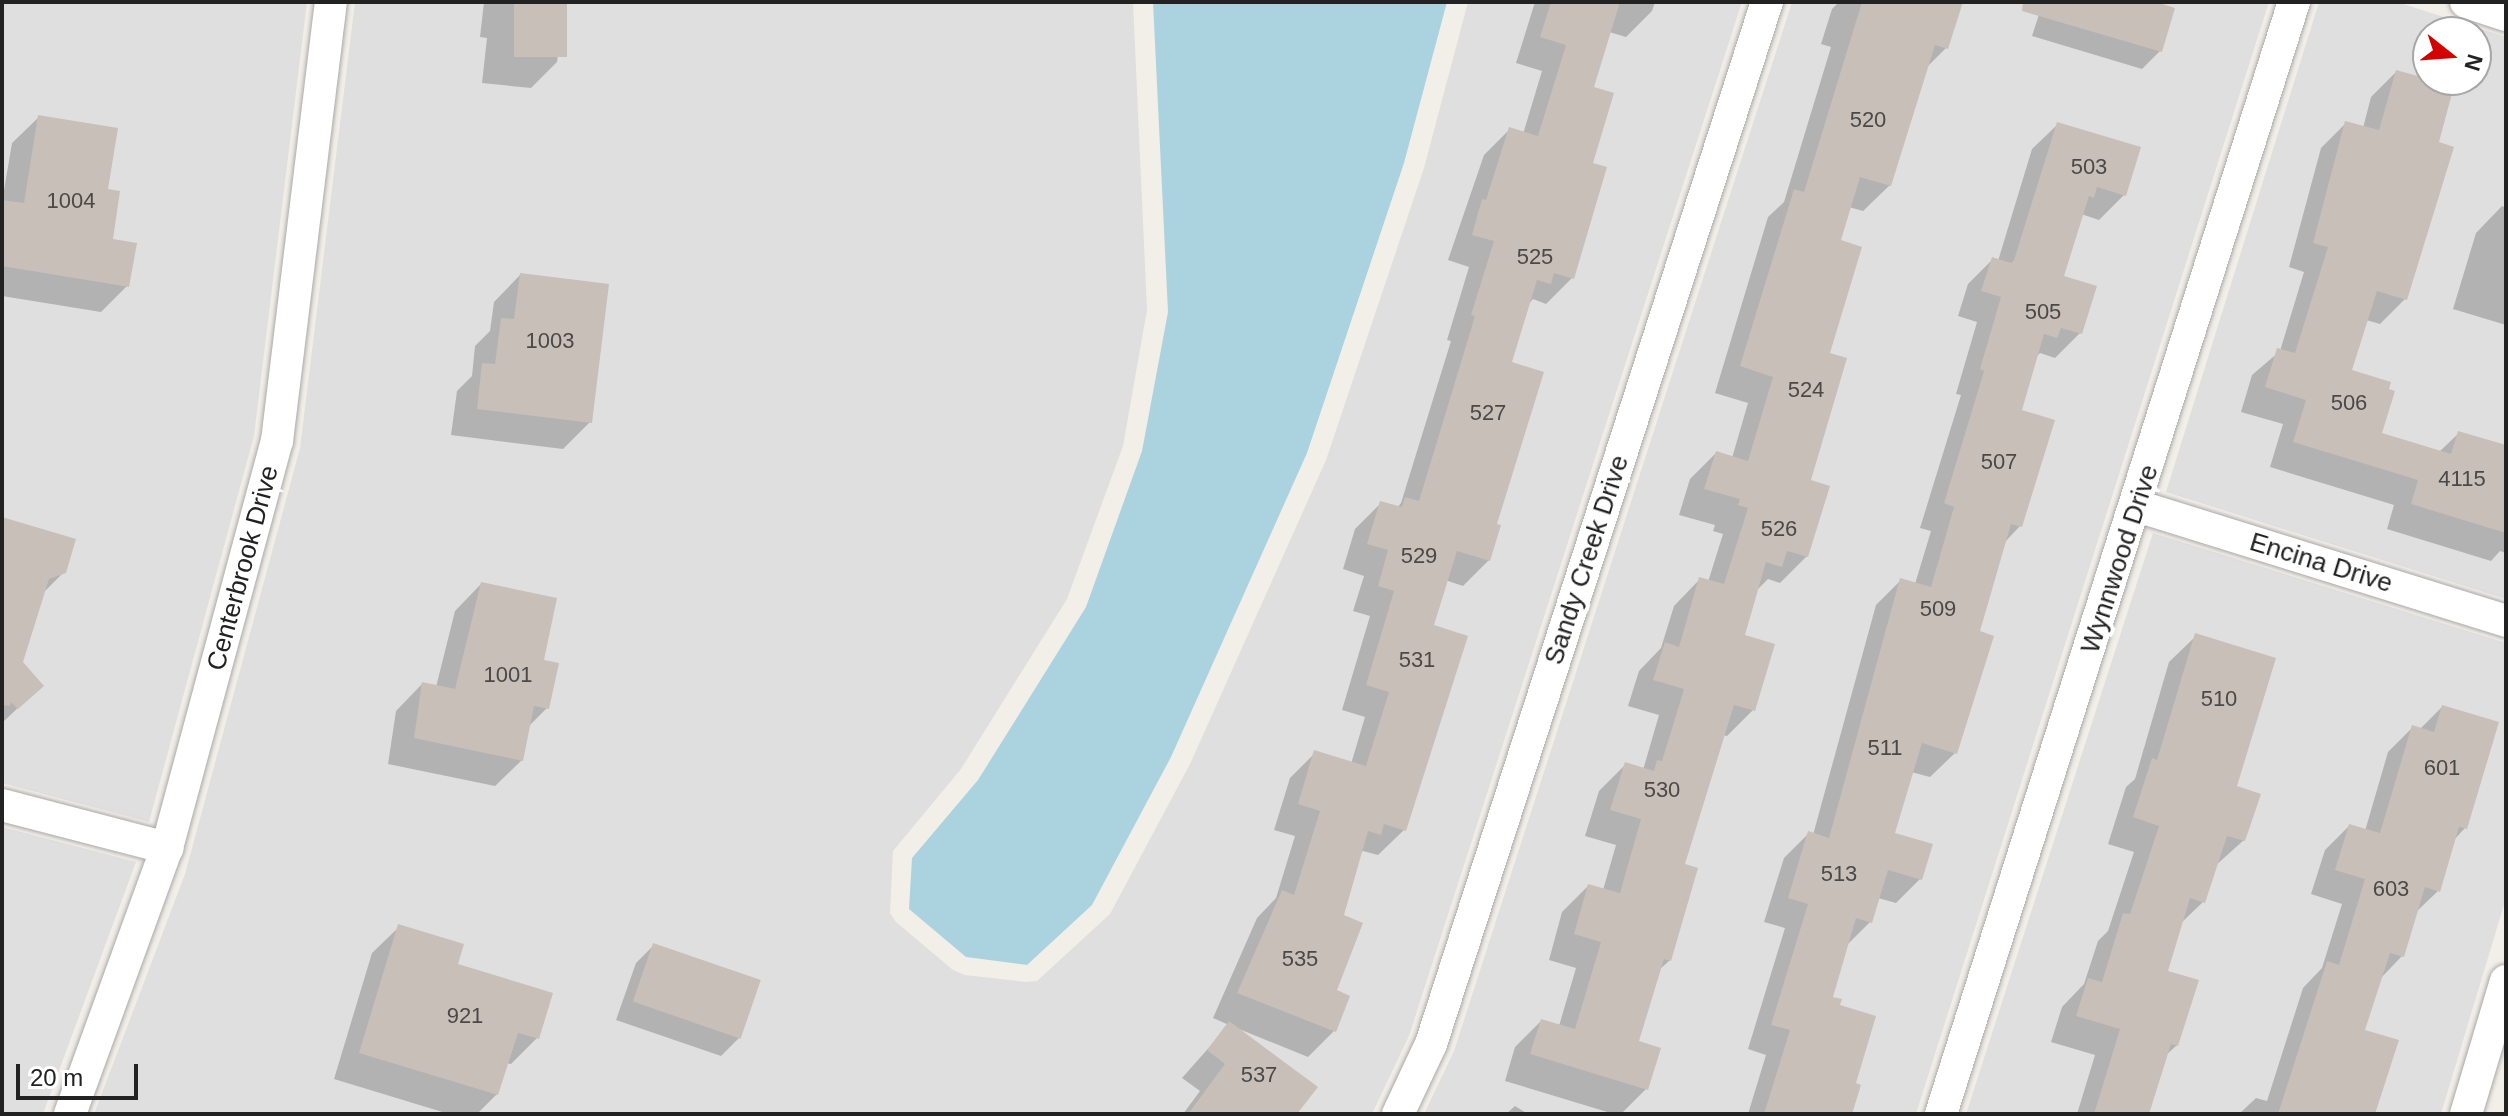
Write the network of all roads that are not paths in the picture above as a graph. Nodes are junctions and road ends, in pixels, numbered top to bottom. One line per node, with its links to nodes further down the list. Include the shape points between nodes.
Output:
1 (331, 2): 9 (street, Centerbrook Drive, via 277,441)
2 (1767, 2): 12 (street, Sandy Creek Drive, via 1431,1044)
3 (2294, 2): 6 (street, Wynnwood Drive)
4 (2466, 2): 5 (street)
5 (2506, 15)
6 (2137, 506): 7 (street, Encina Drive); 13 (street, Wynnwood Drive)
7 (2506, 621)
8 (2, 805): 9 (street)
9 (167, 848): 11 (street, Centerbrook Drive)
10 (2506, 981): 14 (street)
11 (70, 1114)
12 (1398, 1114)
13 (1941, 1114)
14 (2466, 1114)

